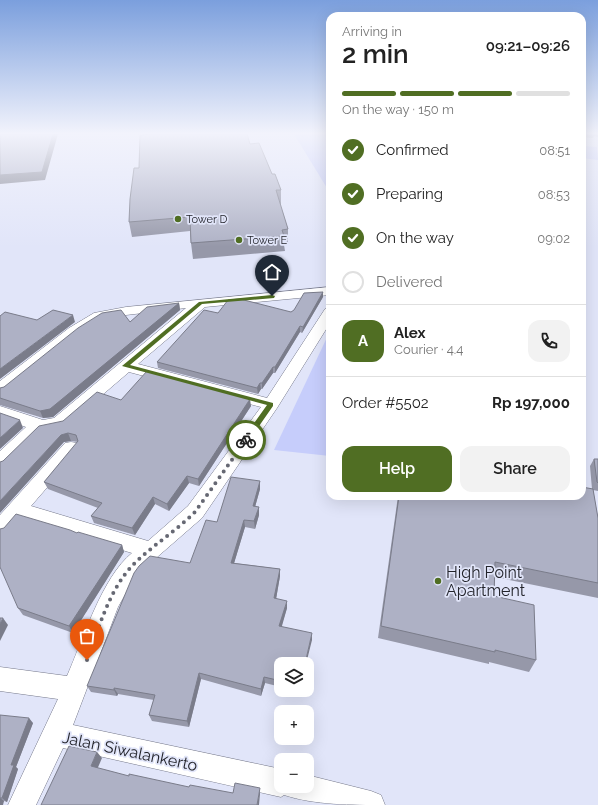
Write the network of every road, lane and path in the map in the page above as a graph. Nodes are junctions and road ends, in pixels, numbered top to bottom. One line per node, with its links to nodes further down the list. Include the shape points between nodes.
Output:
1 (326, 291): 2 (street)
2 (200, 303): 4 (street); 5 (street, via 106,314 85,323)
3 (326, 318): 6 (street)
4 (125, 366): 6 (street); 8 (street, via 60,423)
5 (0, 389)
6 (271, 404): 13 (street, via 195,512)
7 (0, 412): 8 (street)
8 (40, 425): 10 (street)
9 (71, 448): 11 (street)
10 (0, 462)
11 (16, 510): 12 (street); 13 (street)
12 (0, 528)
13 (150, 550): 15 (street, via 133,565 120,582)
14 (0, 679): 15 (street)
15 (75, 689): 16 (street)
16 (56, 734): 17 (street, Jalan Siwalankerto); 19 (street, Jalan Siwalankerto)
17 (274, 781)
18 (314, 791): 20 (street)
19 (22, 805)
20 (371, 805)

